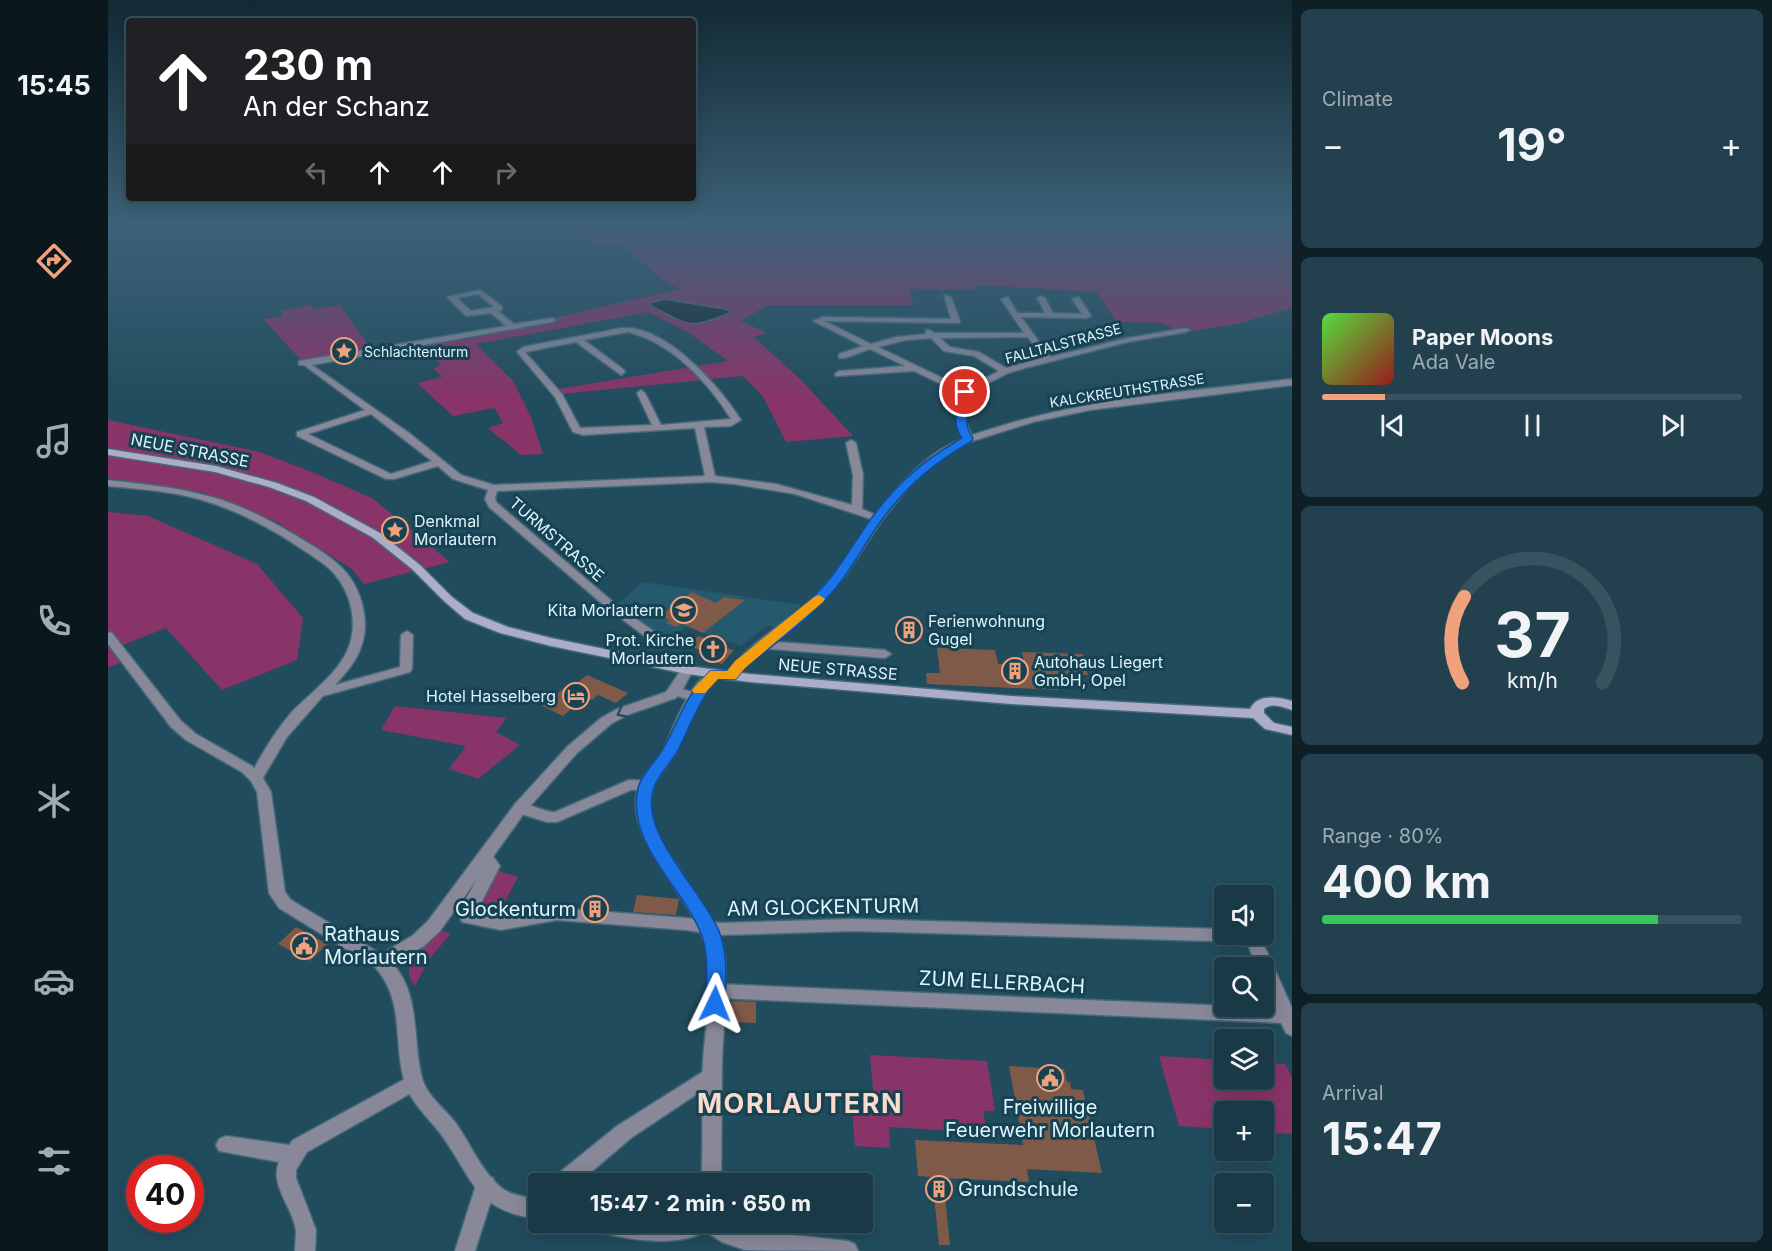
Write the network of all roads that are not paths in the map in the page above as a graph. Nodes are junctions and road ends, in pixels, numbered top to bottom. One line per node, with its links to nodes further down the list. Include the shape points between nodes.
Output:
1 (947, 297): 9 (street, via 956,321)
2 (1041, 298): 7 (street)
3 (1005, 299): 6 (street)
4 (1076, 299): 7 (street, via 1087,316)
5 (493, 310): 5 (street, via 499,308 480,292 451,297 469,314); 10 (street)
6 (1015, 315): 7 (street); 13 (street)
7 (1050, 315)
8 (552, 320): 10 (street, TURMSTRASSE)
9 (919, 321): 12 (street); 15 (street, via 817,321)
10 (512, 327): 25 (street, TURMSTRASSE, via 305,363)
11 (1186, 330): 17 (street, FALLTALSTRASSE)
12 (933, 335): 13 (street); 15 (street); 19 (street, via 947,349 976,354)
13 (1028, 335): 17 (street)
14 (577, 339): 20 (street); 26 (street, via 636,330 681,357 717,391 736,420); 27 (street, via 521,352 559,396 576,430)
15 (872, 346): 16 (street); 18 (street)
16 (842, 356)
17 (1048, 359): 19 (street, FALLTALSTRASSE)
18 (917, 368): 21 (street); 23 (street)
19 (1005, 371): 23 (street, FALLTALSTRASSE)
20 (621, 372)
21 (839, 374)
22 (1292, 382): 28 (street, KALCKREUTHSTRASSE, via 1090,407)
23 (965, 392): 28 (street, via 961,424)
24 (641, 393): 27 (street)
25 (372, 411): 31 (street, TURMSTRASSE); 31 (street, via 300,434 390,477)
26 (699, 425): 27 (street); 32 (street)
27 (658, 427)
28 (968, 438): 36 (street, KALCKREUTHSTRASSE, via 932,460)
29 (851, 443): 35 (street, via 858,475)
30 (108, 452): 42 (main road, NEUE STRASSE, via 216,469 273,485 376,535 460,610 504,630)
31 (440, 462): 34 (street, TURMSTRASSE, via 457,477)
32 (711, 479): 34 (street); 35 (street, via 780,486)
33 (108, 483): 46 (street, via 190,494 249,514 273,524 340,573 351,588 359,635 348,661)
34 (493, 488): 39 (street, TURMSTRASSE, via 493,505 609,604)
35 (857, 510): 36 (street)
36 (878, 518): 40 (street, KALCKREUTHSTRASSE, via 834,583)
37 (406, 635): 46 (street, via 406,669)
38 (108, 636): 51 (street, via 176,724)
39 (663, 644)
40 (764, 645): 41 (street); 44 (street, KALCKREUTHSTRASSE)
41 (885, 654)
42 (687, 670): 43 (main road, NEUE STRASSE); 45 (street)
43 (715, 674): 44 (main road, NEUE STRASSE); 47 (street)
44 (731, 676): 49 (main road, NEUE STRASSE, via 990,698)
45 (675, 691): 47 (street); 53 (street, one-way to 53, via 606,721 572,750)
46 (318, 693): 51 (street, via 278,741)
47 (694, 697): 52 (street, via 669,752)
48 (1292, 706): 49 (main road, via 1264,702 1257,708)
49 (1257, 714): 50 (main road, NEUE STRASSE, via 1270,726)
50 (1292, 731)
51 (256, 778): 56 (street, via 264,792 277,893 285,904)
52 (646, 785): 53 (street, via 629,784 557,817); 55 (street, via 644,806 650,835)
53 (520, 808): 54 (street)
54 (485, 856): 55 (street, AM GLOCKENTURM, via 492,866 468,910 468,918 473,921 501,924 558,914); 56 (street, via 434,926 418,941)
55 (709, 929): 57 (street, via 717,963); 58 (street, AM GLOCKENTURM, via 853,925 1252,936)
56 (381, 962): 60 (street, via 397,980)
57 (716, 991): 58 (street, ZUM ELLERBACH); 59 (street)
58 (1289, 1022)
59 (712, 1074): 63 (street, via 624,1132); 64 (street)
60 (414, 1082): 62 (street, via 300,1146); 65 (street)
61 (226, 1145): 62 (street)
62 (292, 1155): 71 (street, via 286,1178 306,1230)
63 (574, 1173)
64 (711, 1173)
65 (486, 1185): 66 (street, via 508,1203); 72 (street)
66 (528, 1207)
67 (654, 1233): 68 (street)
68 (684, 1233)
69 (726, 1233): 70 (street)
70 (770, 1247): 73 (street)
71 (305, 1251)
72 (465, 1251)
73 (848, 1251)

